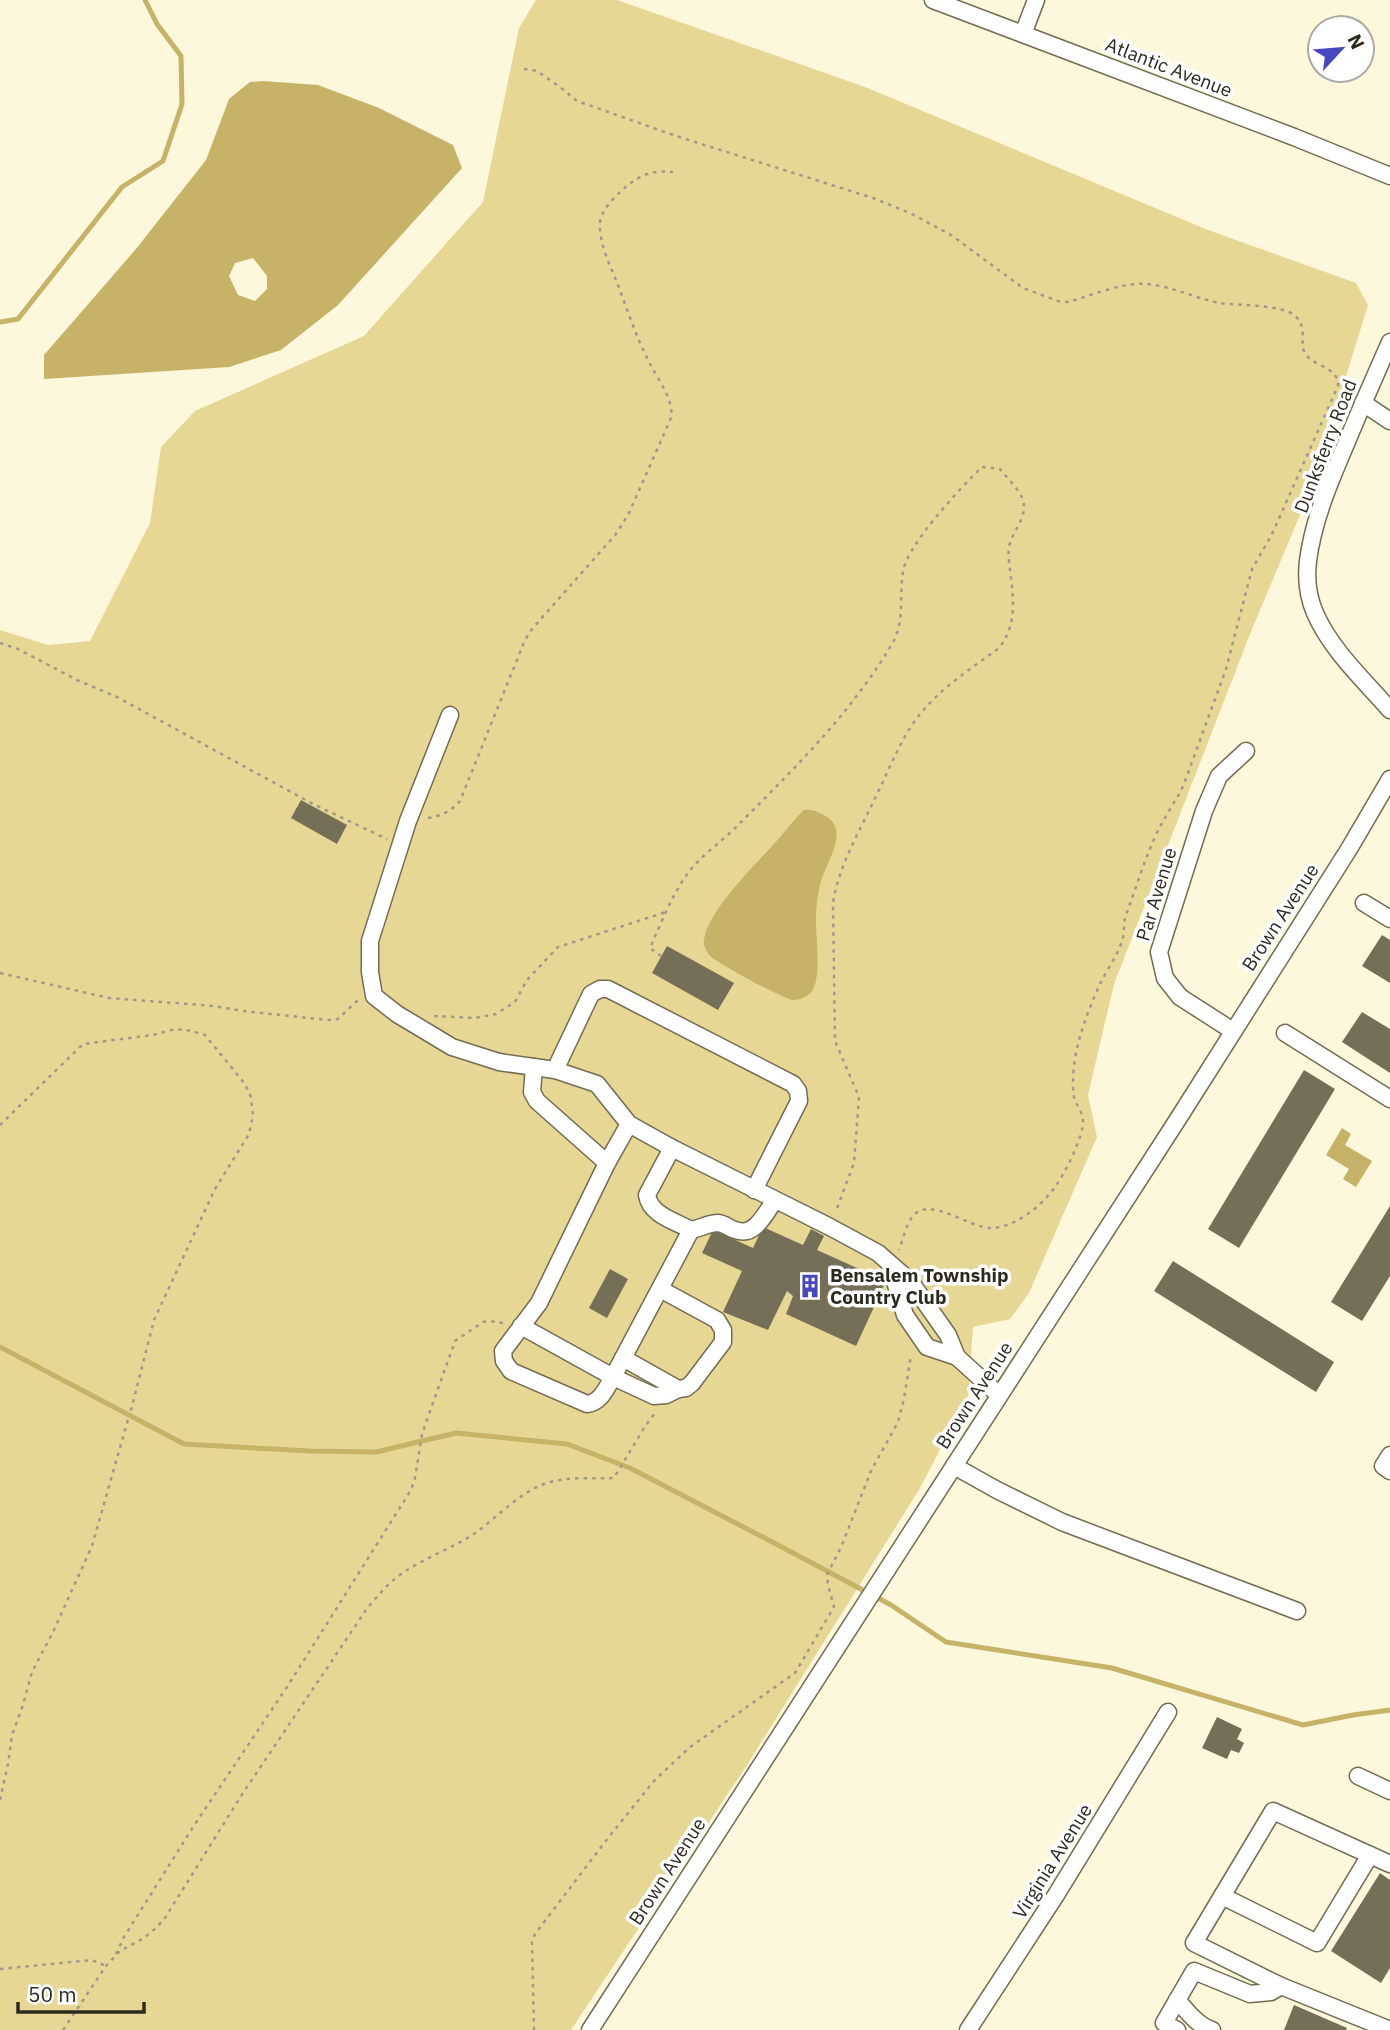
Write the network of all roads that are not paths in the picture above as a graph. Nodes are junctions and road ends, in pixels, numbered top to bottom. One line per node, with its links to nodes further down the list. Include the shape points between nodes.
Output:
1 (933, 0): 3 (street, Atlantic Avenue)
2 (1036, 0): 3 (street)
3 (1023, 34): 4 (street, Atlantic Avenue)
4 (1390, 176)
5 (1390, 342): 6 (street, Dunksferry Road)
6 (1363, 403): 7 (street); 8 (street, Dunksferry Road, via 1319,512 1307,575 1309,596 1325,631)
7 (1390, 421)
8 (1390, 710)
9 (450, 715): 16 (street, via 399,845 370,941 374,996 452,1047)
10 (1246, 751): 14 (street, Par Avenue, via 1219,776 1159,952 1165,978 1180,997)
11 (1390, 779): 14 (street, Brown Avenue)
12 (1364, 903): 13 (street)
13 (1390, 919)
14 (1233, 1031): 32 (street, Brown Avenue)
15 (1284, 1033): 18 (street)
16 (534, 1068): 17 (street); 21 (street, via 532,1092 537,1101)
17 (555, 1070): 19 (street, via 597,1084); 22 (street, via 591,994 608,989 793,1084 799,1101)
18 (1390, 1099)
19 (629, 1124): 20 (street); 21 (street)
20 (672, 1148): 22 (street); 24 (street, via 647,1195 648,1203)
21 (607, 1163): 27 (street, via 538,1303)
22 (754, 1190): 23 (street)
23 (775, 1200): 24 (street, via 748,1232 722,1223); 25 (street, via 878,1253)
24 (691, 1230): 26 (street)
25 (890, 1265): 28 (street, via 910,1281 948,1335); 28 (street, via 905,1315 915,1331 927,1347)
26 (660, 1290): 29 (street); 31 (street, via 717,1320 723,1330 723,1342 692,1383)
27 (521, 1326): 30 (street); 30 (street, via 503,1351 511,1371 586,1404 595,1403)
28 (957, 1357): 32 (street)
29 (622, 1358): 30 (street); 31 (street)
30 (613, 1377): 31 (street, via 654,1396)
31 (678, 1389)
32 (999, 1395): 34 (street, Brown Avenue)
33 (1390, 1455): 35 (street, via 1383,1466)
34 (954, 1466): 36 (street, via 1062,1522); 46 (street, Brown Avenue)
35 (1390, 1471)
36 (1297, 1611)
37 (1168, 1712): 47 (street, Virginia Avenue)
38 (1358, 1776): 39 (street)
39 (1390, 1791)
40 (1370, 1855): 41 (street); 42 (street, via 1273,1811); 42 (street, via 1317,1943)
41 (1390, 1864)
42 (1222, 1896): 43 (street, via 1194,1943)
43 (1281, 1986): 44 (street, via 1250,1994 1194,1971); 49 (street)
44 (1177, 2000): 45 (street); 48 (street)
45 (1167, 2028)
46 (590, 2030)
47 (968, 2030)
48 (1212, 2030)
49 (1390, 2030)

